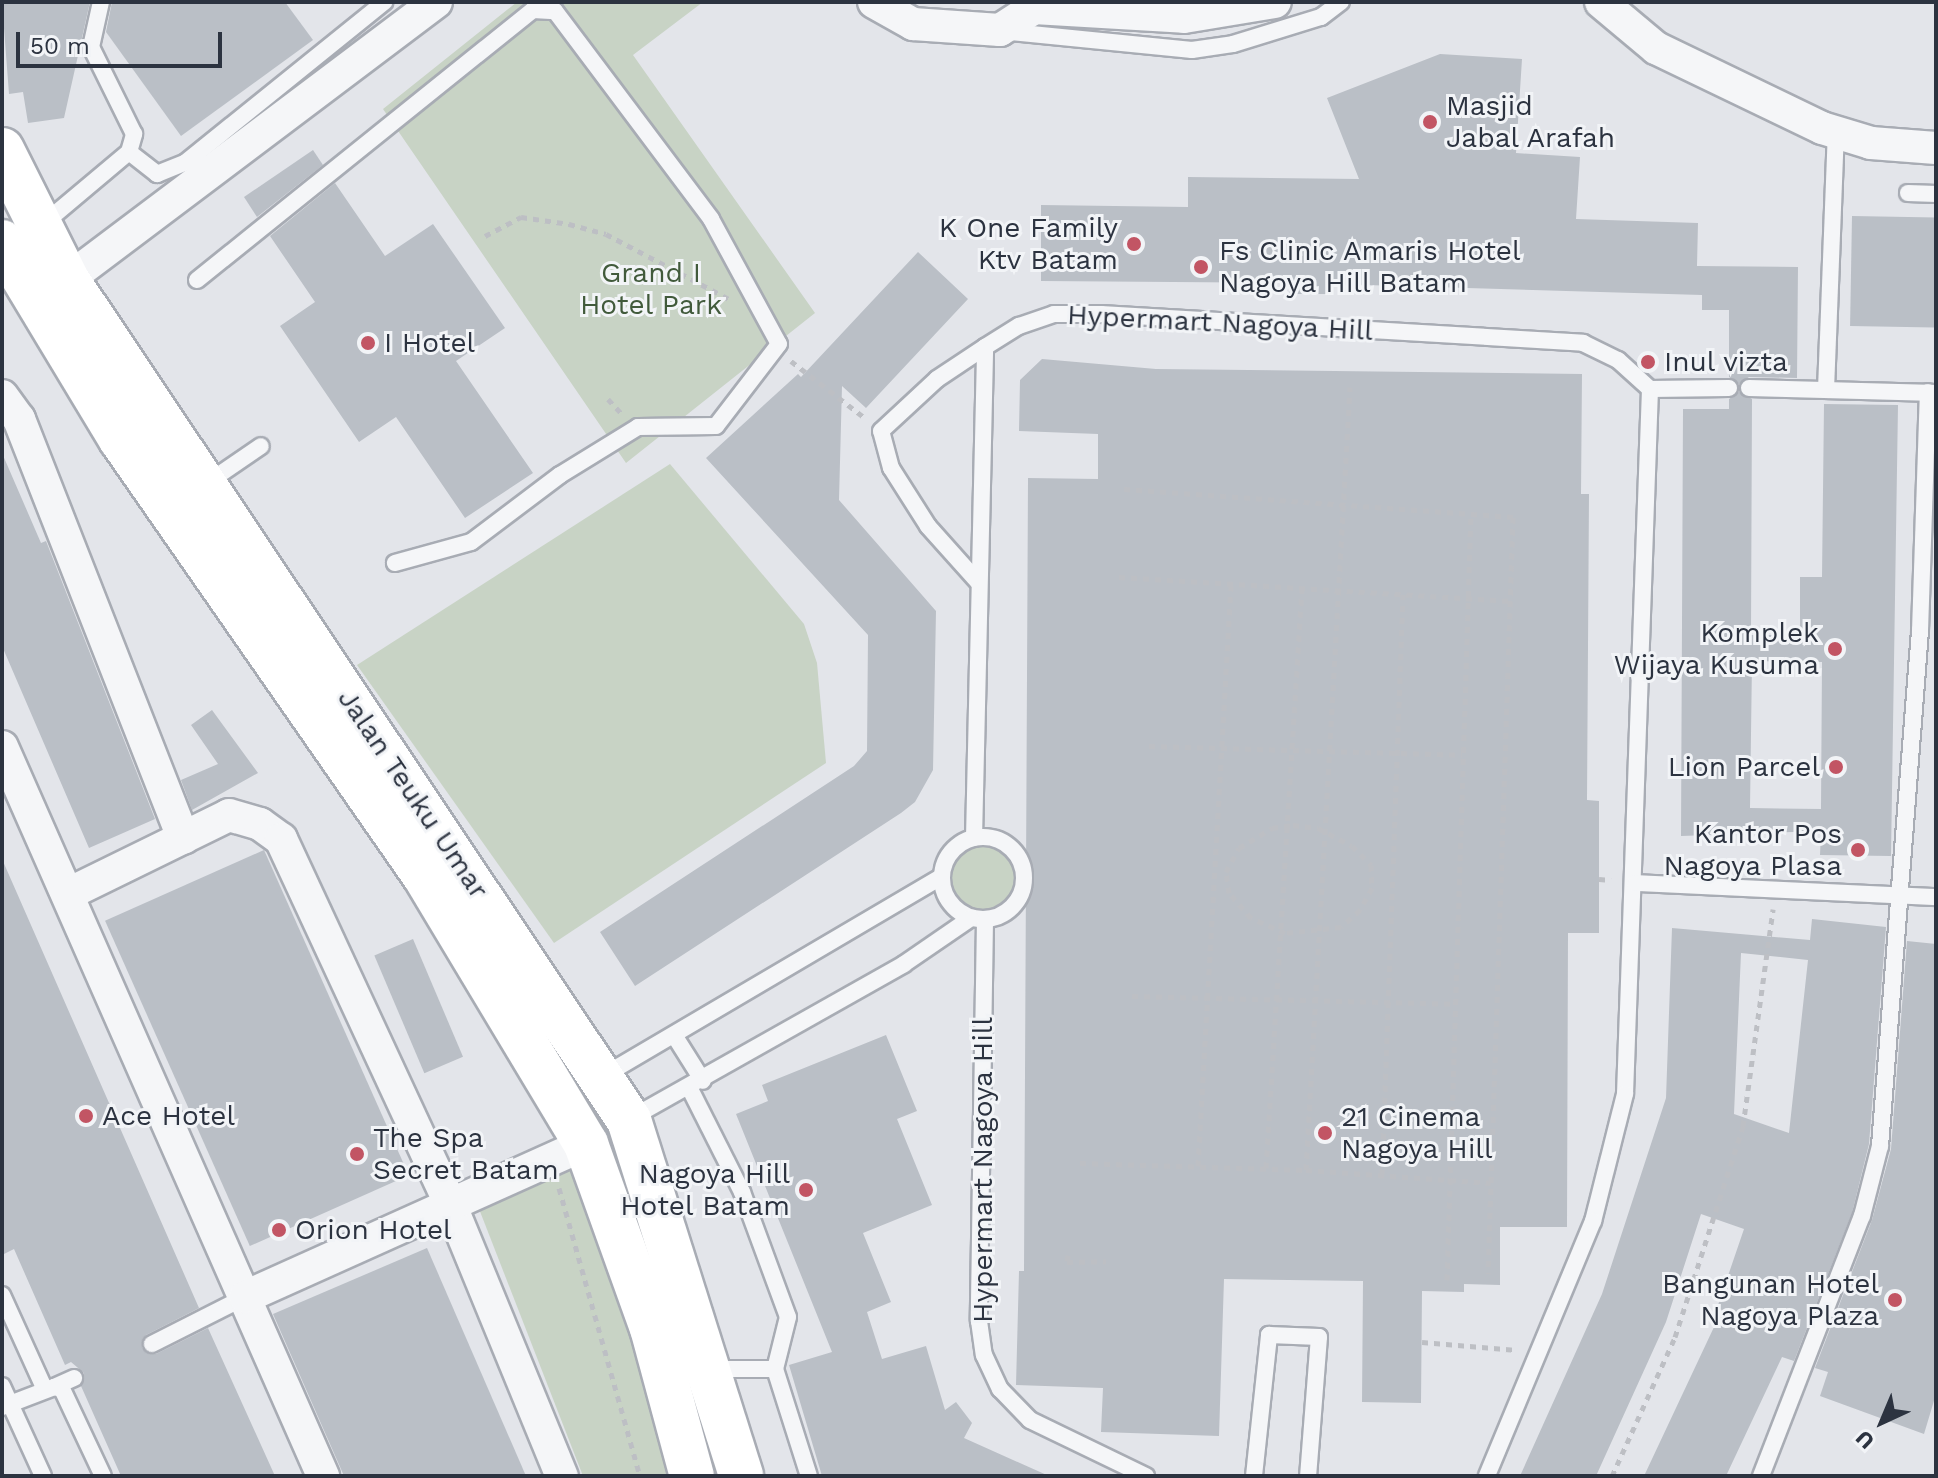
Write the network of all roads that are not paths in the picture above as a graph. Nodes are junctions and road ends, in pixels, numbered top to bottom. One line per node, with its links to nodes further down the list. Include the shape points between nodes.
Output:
1 (101, 2): 12 (lane, via 91,47 134,134)
2 (384, 2): 12 (lane, via 186,162 157,174)
3 (436, 2): 16 (street)
4 (874, 2): 8 (street, via 913,24)
5 (1275, 2): 8 (street, via 1184,17 1034,8)
6 (1341, 2): 8 (lane, via 1321,17 1233,44 1192,50)
7 (1601, 2): 9 (street, via 1656,48)
8 (1000, 30)
9 (1836, 132): 10 (street, via 1871,143); 22 (lane)
10 (1936, 148)
11 (2, 150): 15 (main road, Jalan Teuku Umar)
12 (129, 152): 15 (lane)
13 (1908, 193): 14 (lane)
14 (1936, 194)
15 (20, 236): 16 (main road, Jalan Teuku Umar); 44 (main road, Jalan Teuku Umar, via 121,439 425,876)
16 (67, 280): 26 (main road, Jalan Teuku Umar)
17 (197, 280): 27 (lane, via 533,10 555,11 711,219 779,344 716,426 638,427 560,475 471,542)
18 (985, 347): 21 (lane, Hypermart Nagoya Hill, via 1019,326 1054,314 1583,343 1618,360); 28 (lane); 28 (lane, Hypermart Nagoya Hill, via 937,379 881,431 891,468 928,526)
19 (1729, 388): 21 (lane)
20 (1749, 388): 22 (lane)
21 (1650, 389): 34 (lane)
22 (1826, 390): 23 (lane)
23 (1932, 392): 37 (lane)
24 (2, 396): 31 (street, via 19,419)
25 (261, 446): 26 (lane)
26 (207, 483): 41 (main road, Jalan Teuku Umar)
27 (395, 563)
28 (978, 582): 30 (lane)
29 (2, 747): 36 (street)
30 (975, 815): 32 (lane); 35 (lane)
31 (183, 838): 36 (street); 45 (street, via 229,815 260,824 281,839)
32 (974, 838): 33 (lane, via 950,851); 39 (lane, via 1003,843 1024,866 1017,902)
33 (941, 877): 35 (lane); 39 (lane, via 949,903)
34 (1636, 883): 37 (lane); 65 (lane, via 1625,1094 1593,1221)
35 (917, 890): 40 (lane)
36 (68, 894): 47 (street)
37 (1900, 894): 38 (lane); 66 (lane, via 1880,1146 1862,1216)
38 (1936, 897)
39 (980, 923): 42 (lane, via 948,933); 62 (lane, Hypermart Nagoya Hill, via 979,1321 984,1355 1000,1389 1030,1420)
40 (674, 1035): 41 (lane); 42 (lane)
41 (601, 1076): 43 (main road, Jalan Teuku Umar)
42 (697, 1085): 43 (lane); 50 (lane, via 788,1317)
43 (629, 1120): 49 (main road, Jalan Teuku Umar)
44 (569, 1152): 45 (street); 59 (main road, Jalan Teuku Umar, via 652,1328)
45 (451, 1206): 47 (street); 58 (street)
46 (2, 1295): 53 (lane)
47 (245, 1297): 48 (lane); 57 (street)
48 (152, 1344)
49 (706, 1369): 50 (lane); 60 (main road, Jalan Teuku Umar)
50 (775, 1369): 61 (lane)
51 (74, 1378): 53 (lane)
52 (2, 1386): 54 (lane)
53 (50, 1388): 54 (lane); 56 (lane, via 67,1395)
54 (6, 1405): 55 (lane)
55 (43, 1476)
56 (103, 1476)
57 (323, 1476)
58 (562, 1476)
59 (692, 1476)
60 (741, 1476)
61 (809, 1476)
62 (1146, 1476)
63 (1254, 1476): 64 (lane, via 1269,1335 1319,1337)
64 (1308, 1476)
65 (1487, 1476)
66 (1761, 1476)

